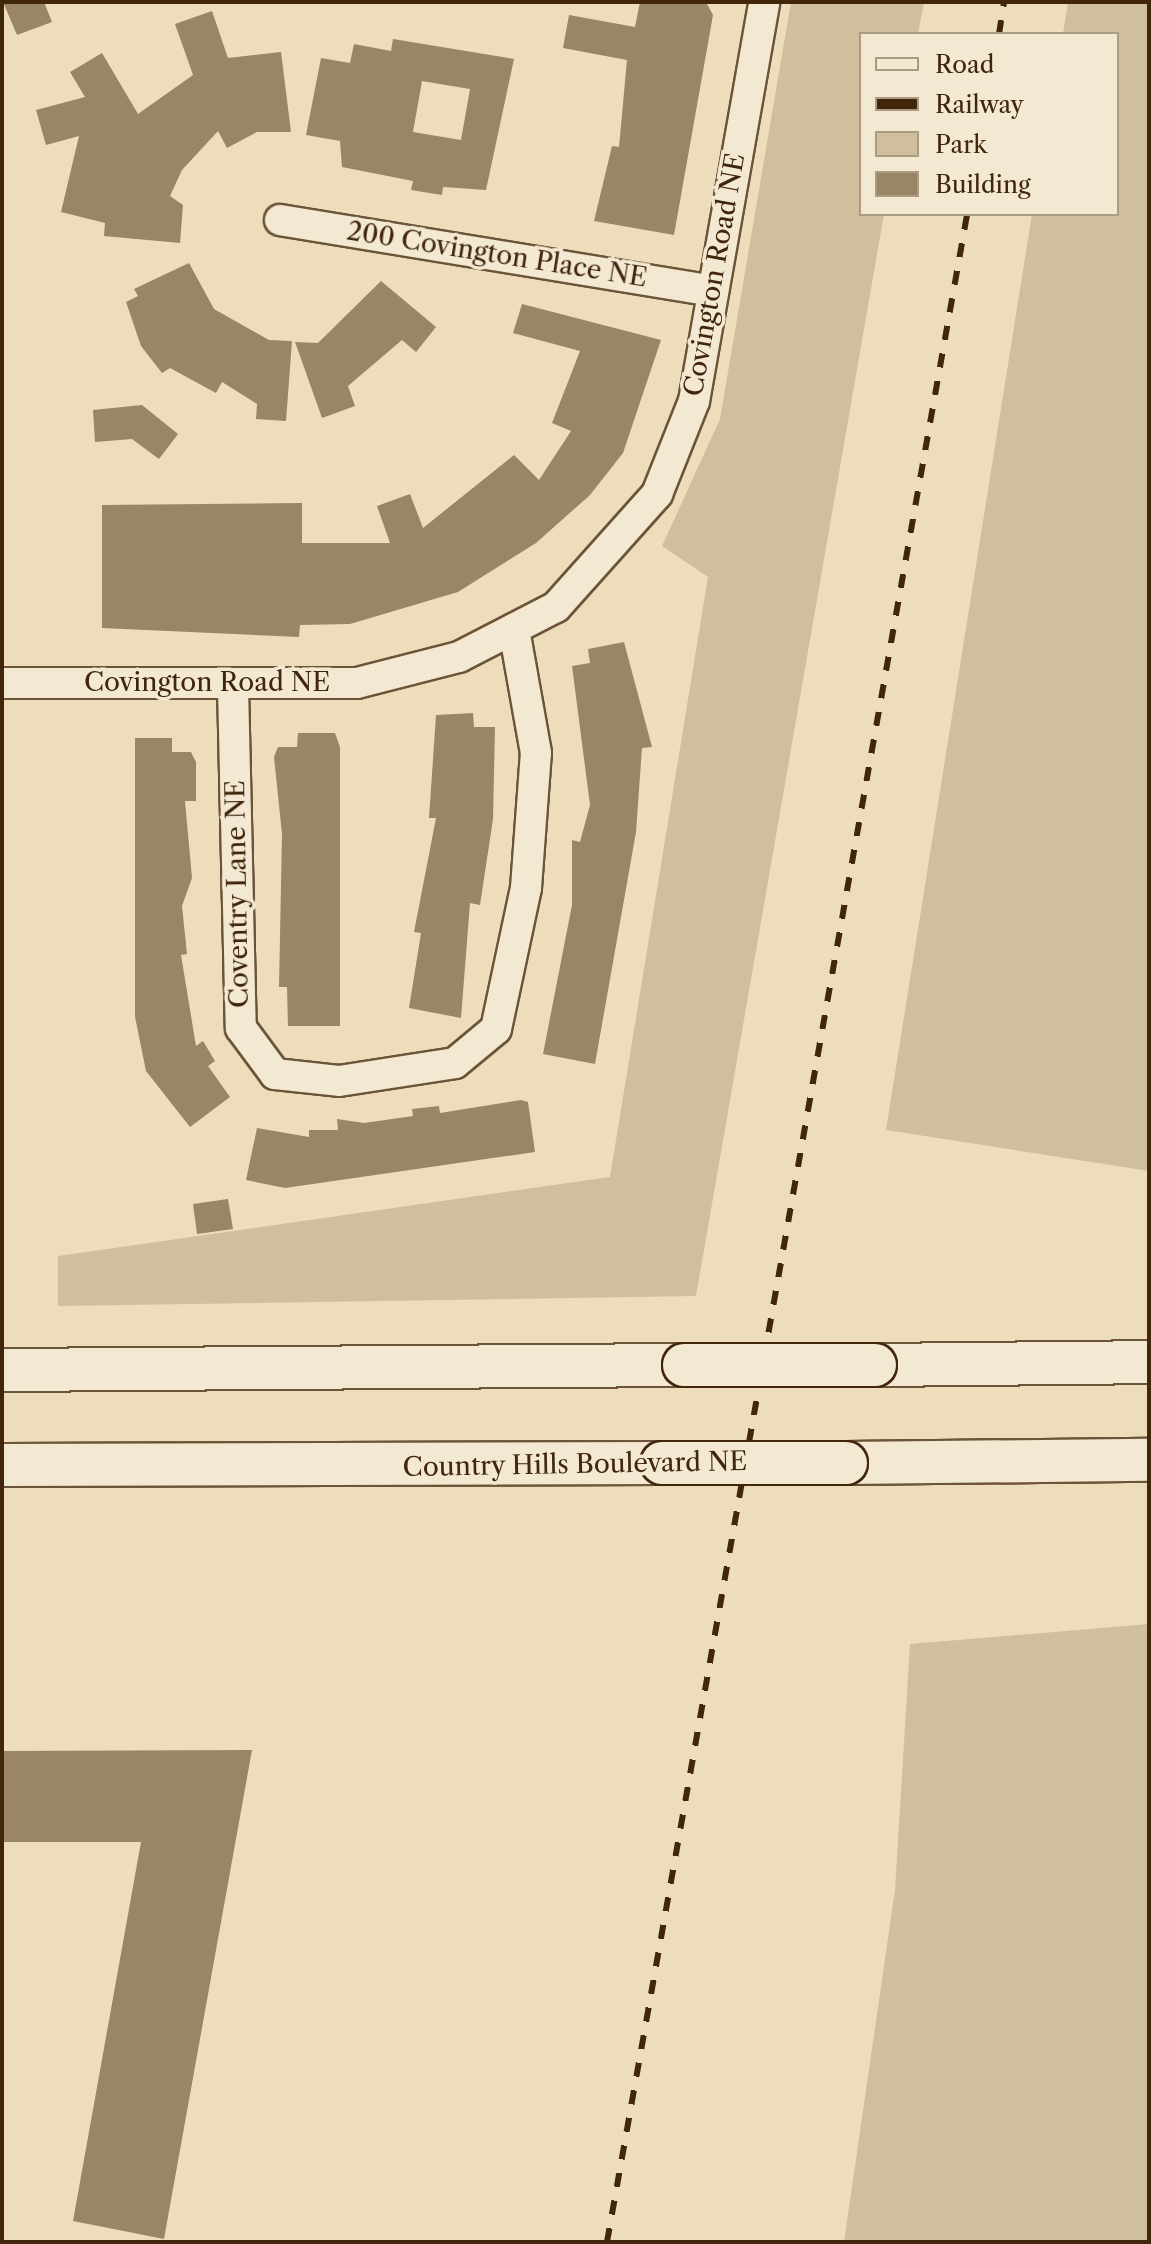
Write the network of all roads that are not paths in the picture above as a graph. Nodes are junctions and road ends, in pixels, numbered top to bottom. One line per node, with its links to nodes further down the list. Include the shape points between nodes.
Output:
1 (764, 2): 3 (street, Covington Road NE)
2 (280, 220): 3 (street, 200 Covington Place NE)
3 (713, 291): 4 (street, Covington Road NE, via 694,401 657,494 556,607)
4 (514, 629): 6 (street, Covington Road NE, via 459,657 357,683); 6 (street, Coventry Lane NE, via 536,753 526,888 496,1029 455,1063 339,1081 275,1074 241,1028)
5 (2, 683): 6 (street, Covington Road NE)
6 (233, 686)
7 (2, 1353): 10 (main road)
8 (1149, 1362): 10 (main road, bridge)
9 (2, 1370): 10 (main road)
10 (56, 1370)
11 (1149, 1460): 12 (main road, Country Hills Boulevard NE, bridge)
12 (2, 1465)

